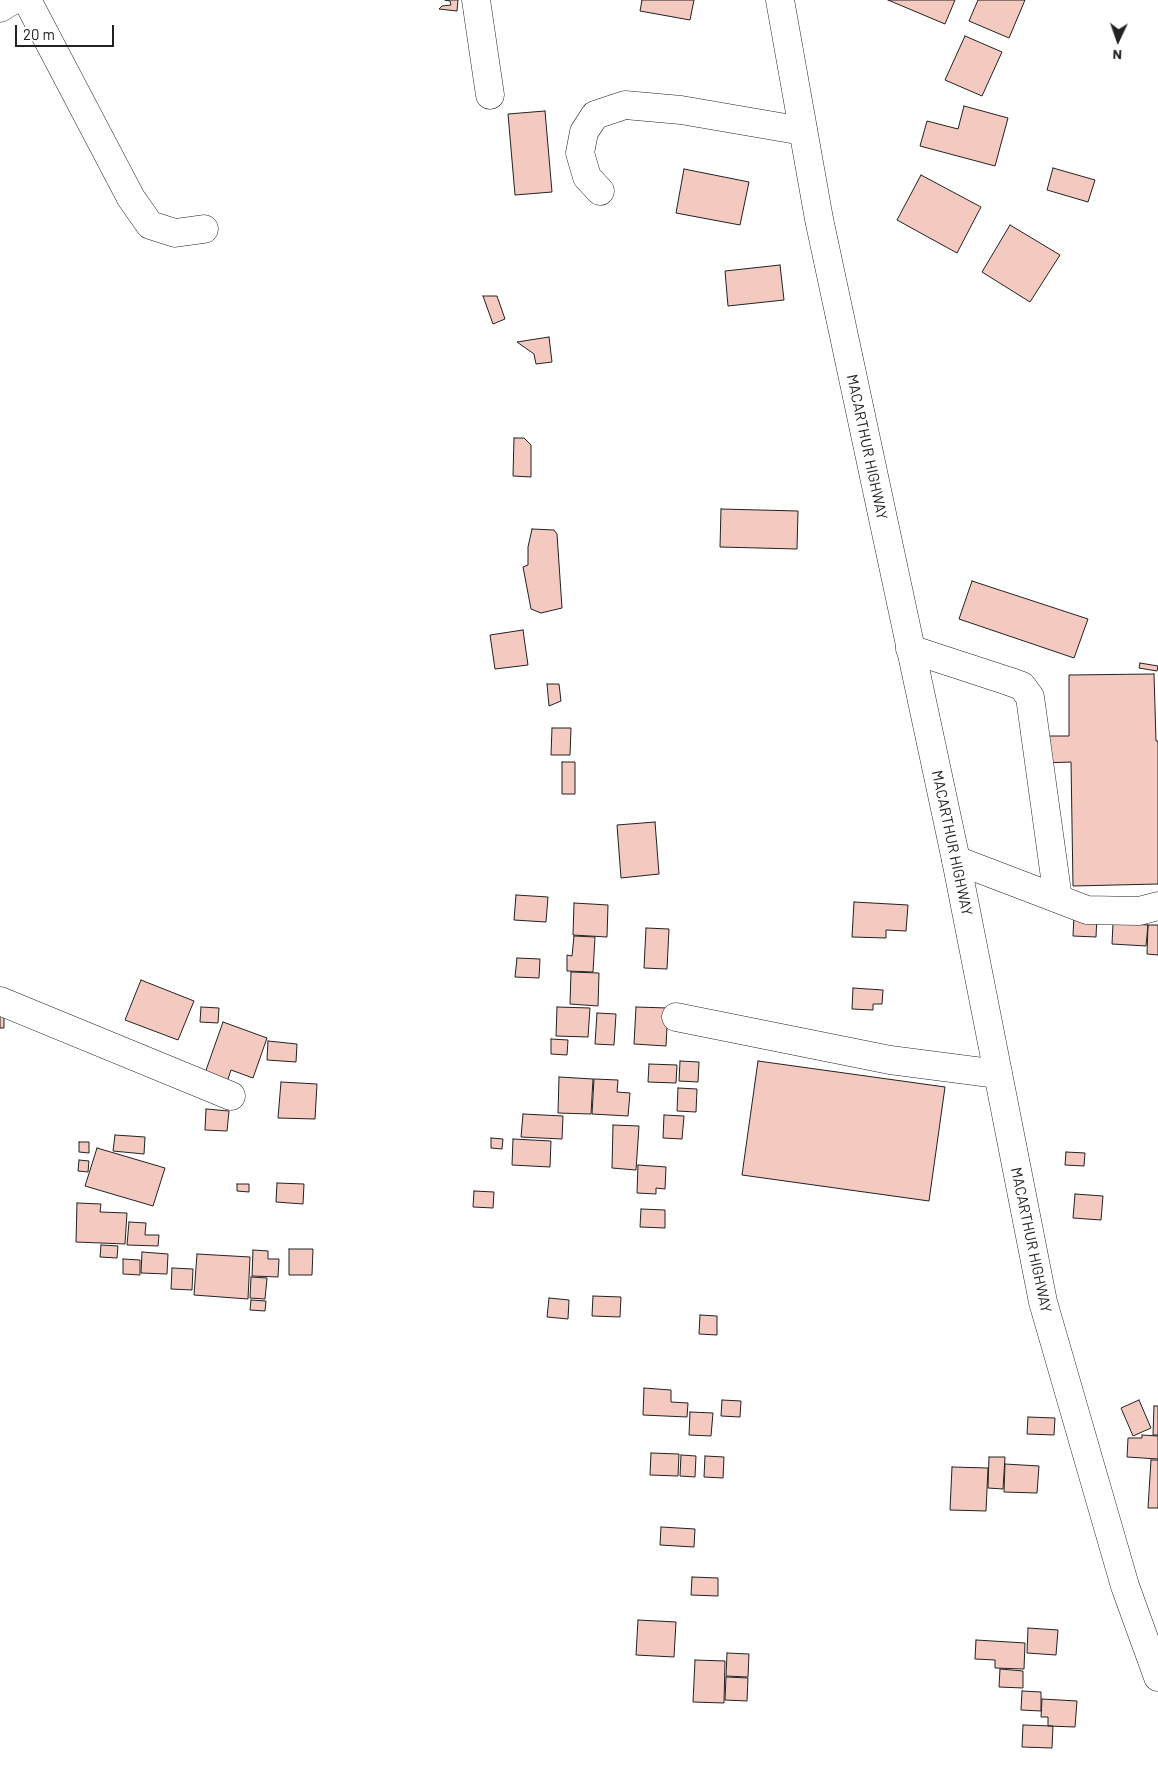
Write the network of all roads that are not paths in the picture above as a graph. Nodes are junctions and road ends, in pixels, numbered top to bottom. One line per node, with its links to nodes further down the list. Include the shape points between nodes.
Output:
1 (14, 0): 5 (main road)
2 (27, 0): 9 (main road, via 131,198 150,225 175,233)
3 (476, 0): 6 (main road)
4 (780, 0): 7 (main road, MACARTHUR HIGHWAY)
5 (0, 8)
6 (490, 96)
7 (804, 131): 8 (main road, via 682,110 625,105 595,115 584,132 580,153 587,177); 10 (main road, MACARTHUR HIGHWAY, via 819,218)
8 (600, 191)
9 (204, 229)
10 (910, 649): 11 (main road, MACARTHUR HIGHWAY); 12 (main road, via 1022,686 1030,696)
11 (956, 860): 12 (main road); 16 (main road, MACARTHUR HIGHWAY)
12 (1058, 899): 13 (main road, via 1087,910 1139,911)
13 (1158, 906)
14 (0, 1001): 17 (main road)
15 (676, 1017): 16 (main road, via 890,1060)
16 (998, 1074): 18 (main road, MACARTHUR HIGHWAY, via 1043,1302 1125,1586)
17 (231, 1096)
18 (1158, 1677)

